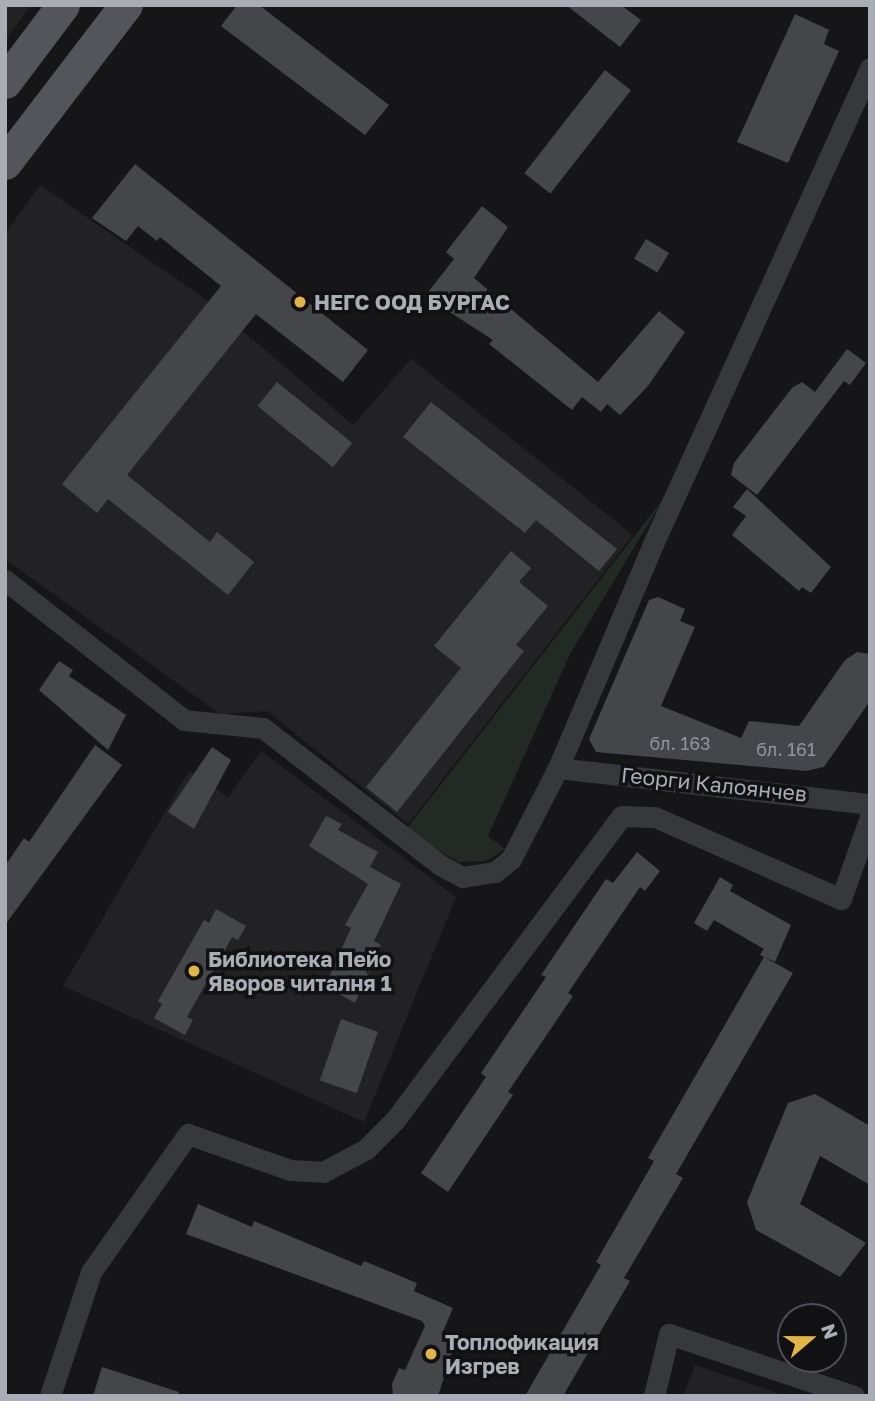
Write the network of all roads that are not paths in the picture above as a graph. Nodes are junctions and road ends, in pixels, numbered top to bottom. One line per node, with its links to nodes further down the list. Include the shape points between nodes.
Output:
1 (63, 5): 4 (main road)
2 (127, 5): 5 (main road)
3 (870, 68): 7 (street, via 653,544)
4 (5, 82)
5 (5, 163)
6 (5, 580): 7 (street, via 184,720 264,728 440,865 463,877 495,872 510,859)
7 (558, 768): 8 (street, Георги Калоянчев)
8 (870, 804)
9 (870, 817): 10 (street, via 841,900 655,817 622,816 395,1120 366,1149 323,1172 290,1170 188,1134 91,1272)
10 (50, 1396)
11 (654, 1396): 12 (street, via 669,1334)
12 (854, 1396)

